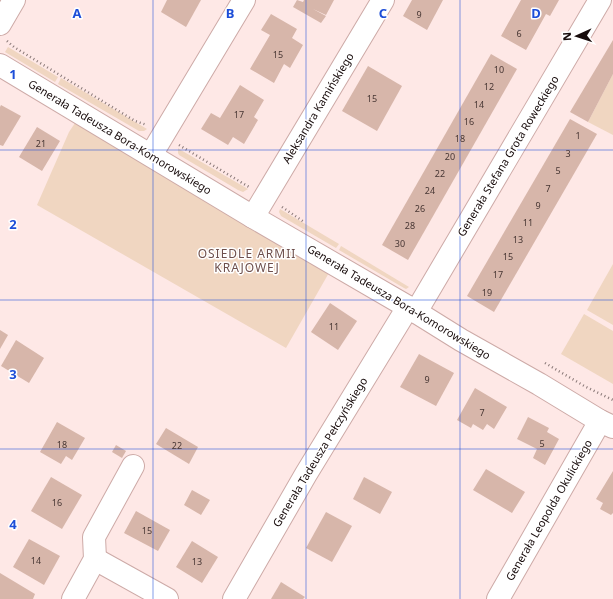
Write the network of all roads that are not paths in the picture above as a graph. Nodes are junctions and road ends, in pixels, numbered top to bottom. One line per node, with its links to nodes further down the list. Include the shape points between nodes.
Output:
1 (14, 0): 5 (street)
2 (244, 0): 7 (street)
3 (383, 0): 8 (street, Aleksandra Kamińskiego)
4 (600, 0): 9 (street, Generała Stefana Grota Roweckiego)
5 (2, 31)
6 (0, 65): 7 (street, Generała Tadeusza Bora-Komorowskiego)
7 (152, 155): 8 (street, Generała Tadeusza Bora-Komorowskiego)
8 (253, 217): 9 (street, Generała Tadeusza Bora-Komorowskiego)
9 (412, 309): 10 (street, Generała Tadeusza Bora-Komorowskiego); 15 (street, Generała Tadeusza Pełczyńskiego, via 306,474)
10 (606, 424): 16 (street, Generała Leopolda Okulickiego)
11 (133, 466): 12 (street, via 94,537)
12 (95, 559): 13 (street); 14 (street)
13 (73, 599)
14 (167, 599)
15 (234, 599)
16 (498, 599)

